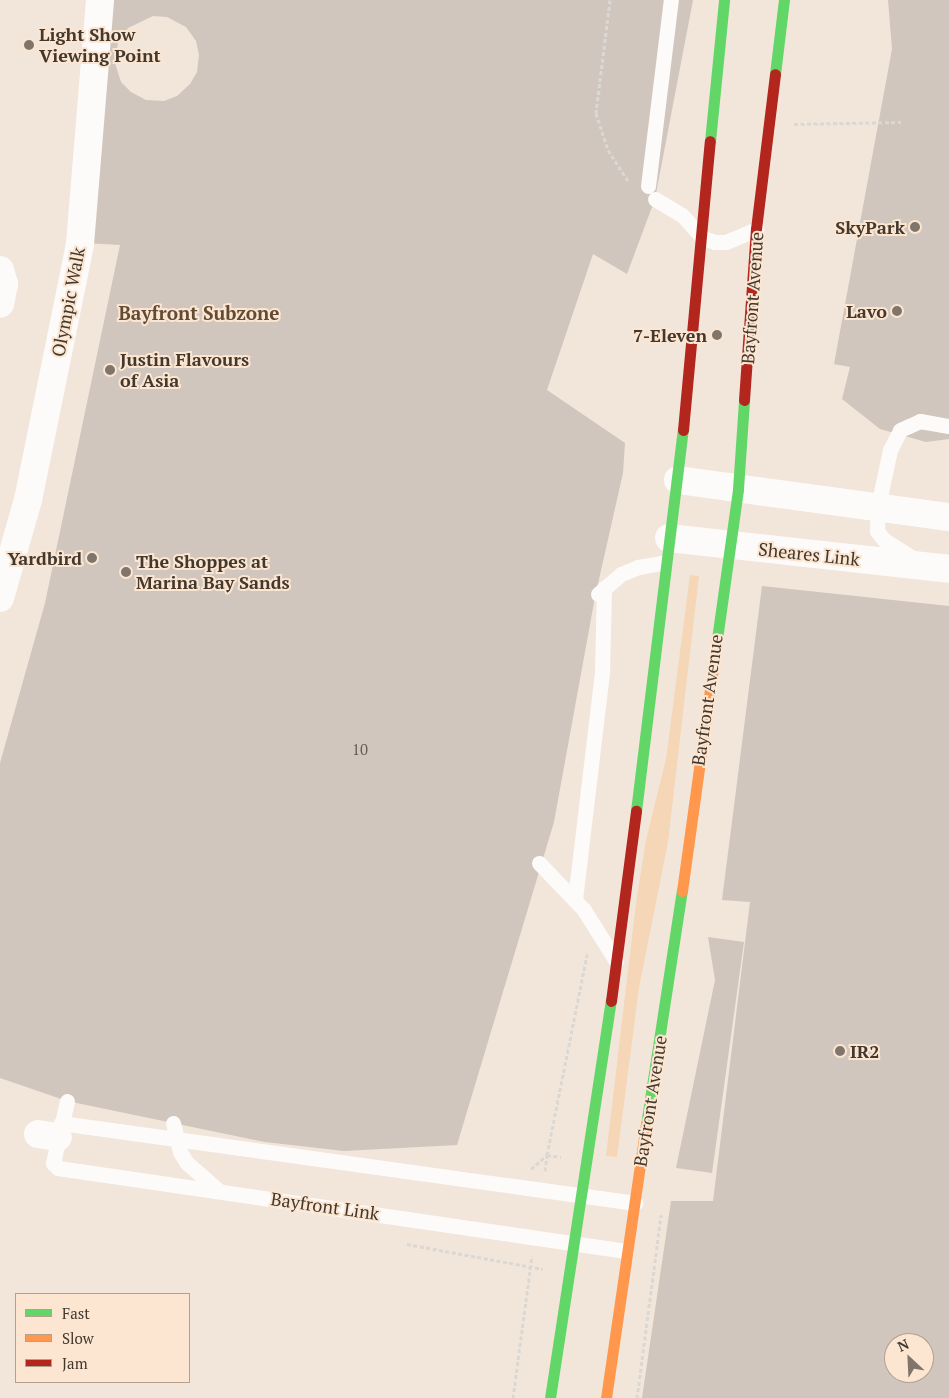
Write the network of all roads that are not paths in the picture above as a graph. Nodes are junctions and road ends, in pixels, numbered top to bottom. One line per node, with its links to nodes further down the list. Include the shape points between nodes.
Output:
1 (100, 0): 17 (street, Olympic Walk, via 80,244 28,500)
2 (671, 0): 6 (lane, via 651,192 682,215)
3 (724, 0): 6 (main road)
4 (784, 0): 5 (main road, Bayfront Avenue)
5 (756, 229): 6 (lane, via 726,242); 11 (main road, Bayfront Avenue)
6 (703, 238): 10 (main road)
7 (0, 270): 8 (street, via 4,284)
8 (0, 304)
9 (949, 426): 12 (lane, via 920,421 900,430 890,450)
10 (678, 480): 11 (street); 15 (main road)
11 (738, 489): 12 (street); 14 (main road, Bayfront Avenue)
12 (878, 506): 13 (street); 16 (lane, via 876,525 880,536)
13 (949, 517)
14 (729, 545): 15 (street, Sheares Link); 16 (street, Sheares Link); 27 (main road, Bayfront Avenue, via 677,930)
15 (667, 550): 19 (lane, via 621,574 600,593 602,672); 20 (main road)
16 (937, 568)
17 (0, 598)
18 (539, 863): 19 (lane)
19 (575, 899): 20 (lane)
20 (616, 962): 26 (main road)
21 (68, 1101): 23 (lane)
22 (173, 1123): 24 (lane)
23 (52, 1131): 24 (lane); 25 (lane, Bayfront Link, via 54,1164 58,1168)
24 (176, 1139): 25 (lane, via 187,1163); 26 (lane)
25 (218, 1190): 28 (lane, Bayfront Link)
26 (580, 1195): 27 (lane); 28 (main road)
27 (634, 1203): 29 (main road, Bayfront Avenue)
28 (572, 1244): 29 (lane, Bayfront Link); 30 (main road)
29 (626, 1251): 31 (main road, Bayfront Avenue)
30 (550, 1398)
31 (606, 1398)

